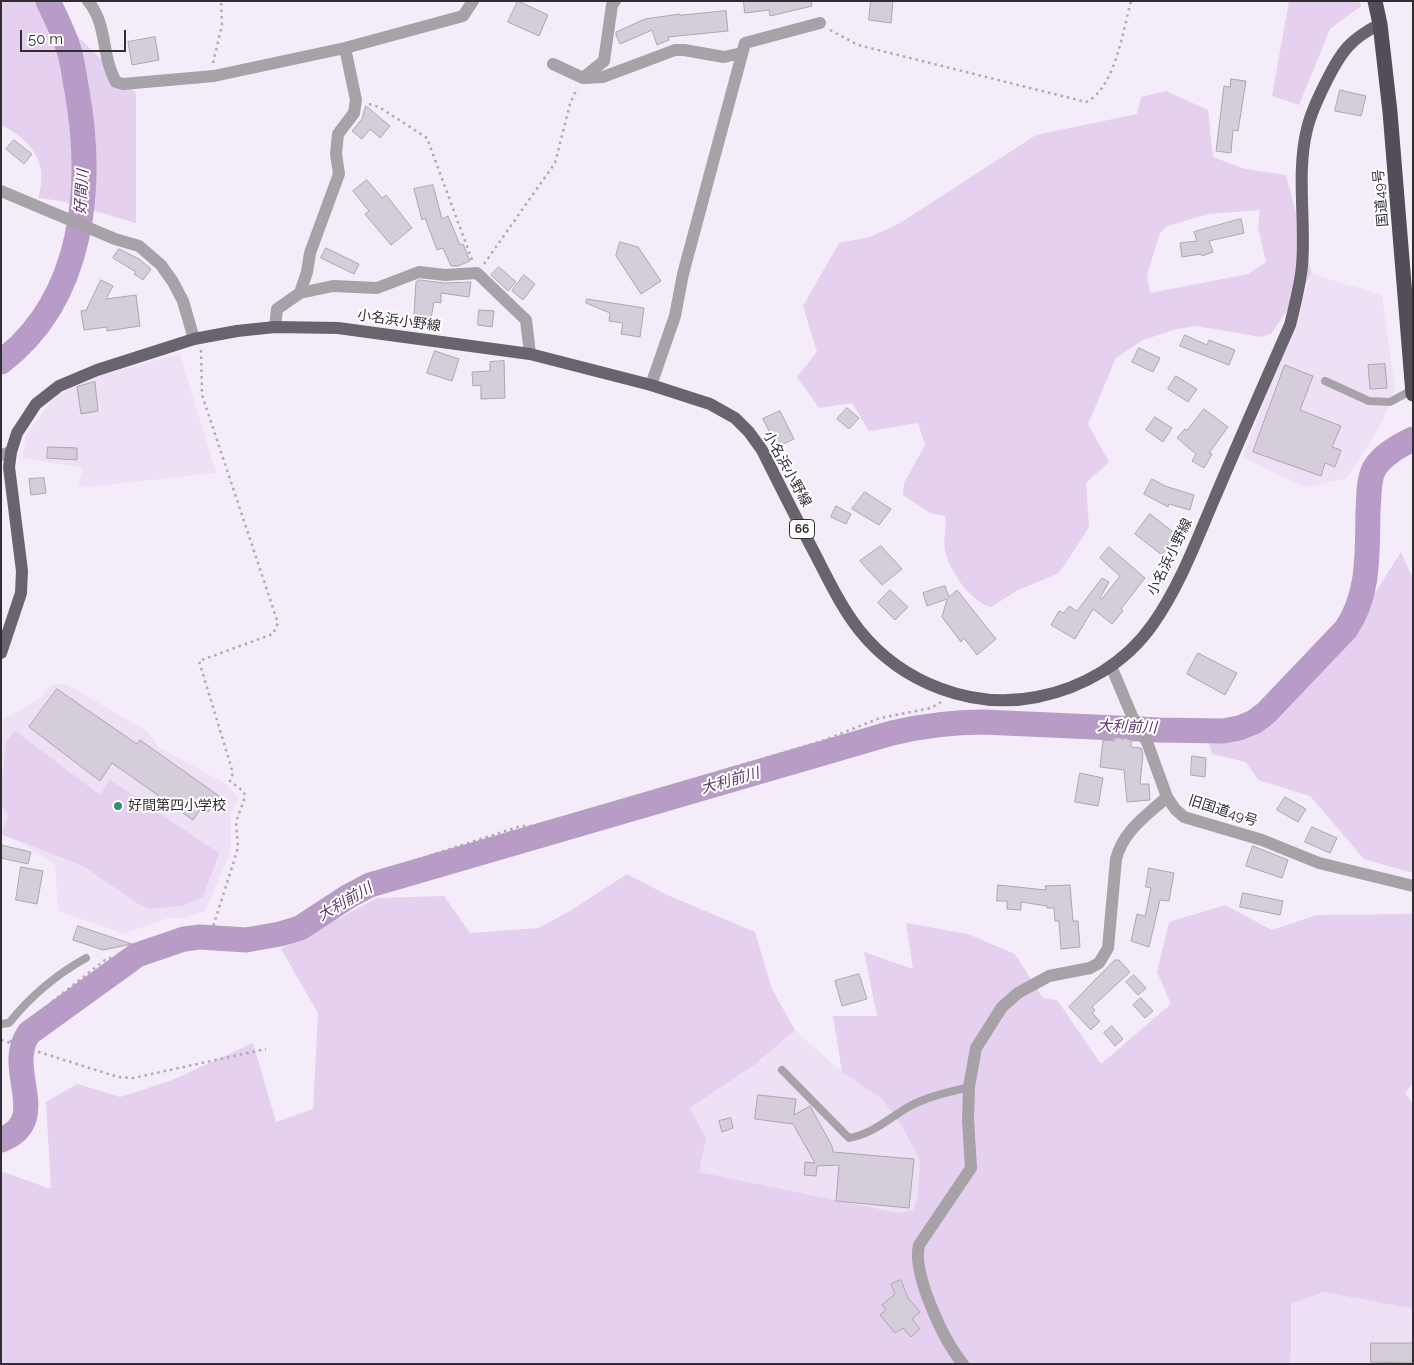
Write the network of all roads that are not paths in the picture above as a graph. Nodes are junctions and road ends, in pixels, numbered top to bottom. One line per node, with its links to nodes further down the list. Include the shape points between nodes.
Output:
1 (88, 1): 7 (street, via 99,18 111,72 116,82 123,84 214,76)
2 (473, 1): 7 (street, via 464,16)
3 (614, 1): 10 (street, via 604,61)
4 (1374, 1): 6 (highway, 国道49号)
5 (820, 23): 8 (street, via 745,43)
6 (1380, 24): 18 (highway, 国道49号); 22 (main road, 小名浜小野線 / 66, via 1349,43 1315,104 1307,130 1302,162 1303,264 1290,325 1176,586 1138,643)
7 (345, 48): 12 (street, via 356,100 354,113 338,134 339,174 310,252)
8 (742, 53): 10 (street, via 724,57 675,50 603,78); 17 (street, via 675,316)
9 (553, 64): 10 (street)
10 (583, 78)
11 (1, 190): 14 (street, via 115,239 139,246 161,265 183,301)
12 (300, 293): 13 (street, via 277,309); 15 (street, via 333,286 377,288 420,272 477,273 526,320)
13 (275, 327): 14 (main road, 小名浜小野線 / 66); 15 (main road, 小名浜小野線 / 66, via 338,328)
14 (196, 339): 20 (main road, 小名浜小野線 / 66, via 97,370 59,386 36,404)
15 (530, 354): 17 (main road, 小名浜小野線 / 66)
16 (1325, 381): 18 (lane, via 1369,402 1390,402)
17 (651, 385): 22 (main road, 小名浜小野線 / 66, via 710,404 735,418 749,432 762,450 840,602 861,632 885,656 915,677 947,692 983,700 1021,700 1086,682)
18 (1413, 390): 19 (highway, 国道49号)
19 (1413, 394)
20 (6, 453): 21 (main road, 小名浜小野線 / 66, via 22,571 15,614)
21 (1, 653)
22 (1111, 666): 23 (street, 旧国道49号, via 1145,739)
23 (1167, 797): 24 (street, 旧国道49号, via 1184,817 1262,840 1319,862); 28 (street, via 1126,835 1119,846 1105,956 1090,968 1041,979 1002,1007 976,1048)
24 (1413, 886)
25 (86, 958): 26 (lane, via 24,1005 9,1023)
26 (1, 1024)
27 (782, 1070): 28 (lane, via 849,1138 863,1136 932,1096)
28 (970, 1087): 29 (street, via 971,1168 916,1254 938,1325 952,1352)
29 (963, 1364)

